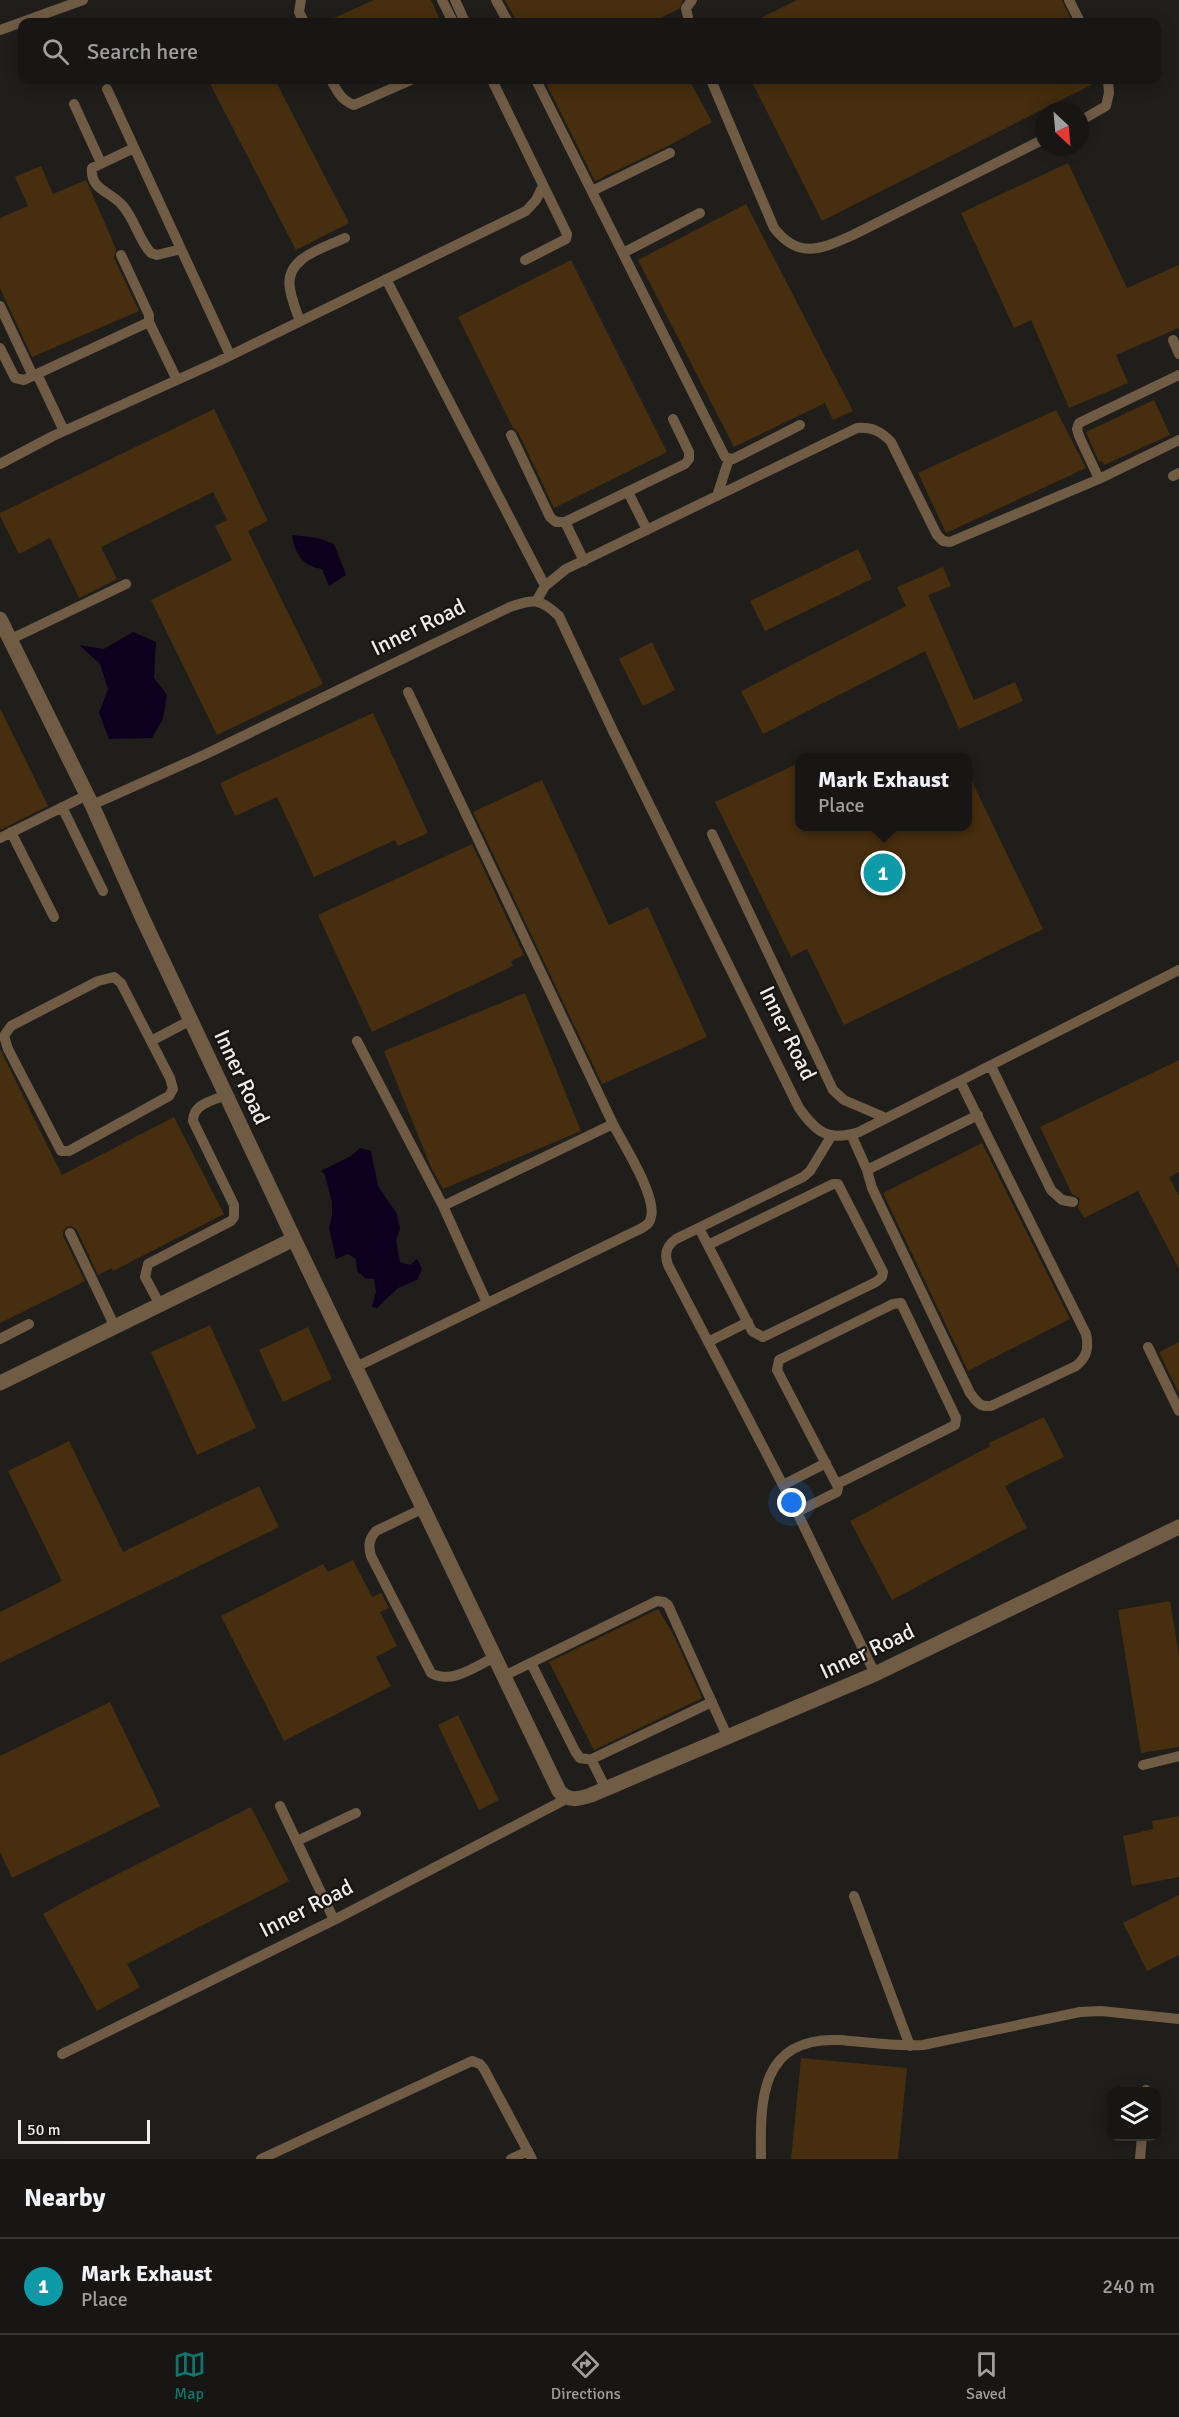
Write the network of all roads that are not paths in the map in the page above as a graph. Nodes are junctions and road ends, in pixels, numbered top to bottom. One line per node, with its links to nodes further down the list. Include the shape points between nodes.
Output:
1 (83, 0): 8 (lane)
2 (301, 0): 9 (lane, via 298,12)
3 (442, 0): 7 (lane)
4 (496, 0): 10 (lane)
5 (692, 0): 11 (lane, via 686,8)
6 (1069, 0): 12 (lane)
7 (454, 12)
8 (33, 18)
9 (302, 18)
10 (506, 18)
11 (688, 18)
12 (1078, 18)
13 (18, 23): 14 (lane)
14 (0, 30)
15 (333, 84): 16 (lane, via 338,94 354,105)
16 (402, 84)
17 (494, 84): 28 (lane)
18 (538, 84): 29 (lane)
19 (713, 84): 24 (lane, via 774,228 790,244 806,250 853,235)
20 (1108, 84): 23 (lane, via 1106,106)
21 (107, 89): 25 (lane)
22 (74, 104): 27 (lane)
23 (1089, 116)
24 (1035, 144)
25 (134, 148): 27 (lane); 32 (lane)
26 (670, 153): 29 (lane)
27 (101, 163): 32 (lane, via 92,168 93,181 122,204 151,253)
28 (543, 186): 35 (lane, via 566,239); 36 (lane, via 531,208)
29 (592, 191): 33 (lane)
30 (700, 213): 33 (lane)
31 (345, 238): 38 (lane, via 303,257 295,266 289,287)
32 (181, 249): 43 (lane)
33 (623, 253): 52 (lane)
34 (121, 255): 39 (lane, via 149,315)
35 (525, 260)
36 (386, 279): 38 (lane); 61 (lane)
37 (0, 306): 44 (lane)
38 (300, 321): 43 (lane)
39 (148, 322): 44 (lane); 46 (lane)
40 (1173, 340): 42 (lane)
41 (0, 348): 44 (lane, via 15,378 24,380)
42 (1179, 354)
43 (230, 355): 46 (lane)
44 (35, 375): 49 (lane)
45 (1179, 375): 54 (lane, via 1079,423 1079,436)
46 (177, 380): 49 (lane)
47 (673, 419): 55 (lane, via 689,459)
48 (800, 425): 52 (lane)
49 (64, 431): 53 (lane)
50 (511, 435): 57 (lane, via 550,517)
51 (1179, 440): 54 (lane)
52 (729, 459): 56 (lane)
53 (0, 464)
54 (1099, 479): 56 (lane, via 950,542 943,541 891,442 883,433 857,428)
55 (628, 492): 57 (lane); 58 (lane)
56 (717, 496): 58 (lane)
57 (565, 522): 59 (lane)
58 (647, 530): 59 (lane)
59 (584, 561): 61 (lane)
60 (126, 584): 63 (lane)
61 (544, 586): 62 (lane)
62 (537, 600): 65 (lane, Inner Road, via 510,608 204,755); 83 (lane, Inner Road, via 559,616 799,1108 815,1128)
63 (4, 632): 65 (street, Inner Road)
64 (408, 692): 81 (lane)
65 (89, 800): 66 (lane); 73 (street, Inner Road)
66 (62, 807): 67 (lane); 70 (lane)
67 (11, 832): 69 (lane); 71 (lane)
68 (712, 834): 80 (lane, via 833,1090 844,1100)
69 (0, 838)
70 (103, 891)
71 (54, 917)
72 (1179, 970): 76 (lane)
73 (191, 1020): 74 (lane); 78 (street, Inner Road)
74 (151, 1041): 74 (lane, via 121,983 114,977 98,981 11,1026 4,1036 58,1148 66,1152 171,1093 173,1085)
75 (357, 1041): 88 (lane)
76 (991, 1066): 77 (lane); 87 (lane, via 1051,1190 1062,1200)
77 (960, 1081): 79 (lane); 80 (lane)
78 (226, 1095): 91 (street, Inner Road); 94 (lane, via 197,1108 193,1121 234,1205 234,1217 148,1264 145,1277)
79 (978, 1115): 84 (lane); 84 (lane, via 1086,1334 1088,1349 1076,1366 991,1406 977,1403 872,1188)
80 (886, 1118): 82 (lane)
81 (613, 1124): 88 (lane); 93 (lane, via 651,1202 649,1223)
82 (851, 1134): 83 (lane); 84 (lane)
83 (832, 1135): 85 (lane, via 810,1171)
84 (867, 1170)
85 (794, 1183): 86 (lane); 89 (lane)
86 (801, 1199): 92 (lane); 95 (lane, via 838,1184 880,1264 882,1276 763,1337)
87 (1072, 1202)
88 (443, 1206): 93 (lane)
89 (699, 1228): 92 (lane); 99 (lane, via 670,1243 665,1255)
90 (70, 1233): 97 (lane)
91 (294, 1239): 94 (street); 101 (street, Inner Road)
92 (708, 1245): 95 (lane)
93 (487, 1303): 101 (lane)
94 (160, 1305): 97 (street)
95 (748, 1322): 99 (lane)
96 (29, 1324): 98 (lane)
97 (115, 1327): 102 (street)
98 (0, 1339)
99 (708, 1342): 106 (lane)
100 (1148, 1347): 103 (lane)
101 (356, 1367): 107 (street, Inner Road)
102 (0, 1383)
103 (1179, 1411)
104 (826, 1463): 105 (lane); 105 (lane, via 777,1370 778,1360 893,1304 901,1304 956,1418 955,1425); 106 (lane)
105 (837, 1484): 108 (lane, via 837,1492)
106 (783, 1485): 108 (lane)
107 (424, 1508): 110 (street, Inner Road); 110 (lane, via 376,1531 370,1538 371,1556 431,1673 448,1678)
108 (797, 1512): 112 (lane)
109 (1179, 1527): 112 (street, Inner Road)
110 (495, 1657): 113 (street, Inner Road)
111 (531, 1663): 113 (lane); 114 (lane, via 657,1601 664,1602); 117 (lane, via 575,1751 580,1758)
112 (875, 1674): 115 (street, Inner Road)
113 (504, 1676): 120 (street, Inner Road, via 559,1791)
114 (712, 1702): 115 (lane); 117 (lane)
115 (728, 1738): 119 (street, Inner Road)
116 (1179, 1756): 118 (lane)
117 (593, 1760): 119 (lane)
118 (1143, 1765)
119 (606, 1789): 120 (street, Inner Road, via 582,1798)
120 (568, 1798): 125 (lane, Inner Road)
121 (280, 1806): 123 (lane)
122 (356, 1813): 123 (lane)
123 (297, 1841): 125 (lane)
124 (854, 1896): 127 (lane)
125 (334, 1920): 128 (lane, Inner Road)
126 (1179, 2019): 127 (lane, via 1080,2012)
127 (910, 2046): 133 (lane, via 817,2041 782,2057 768,2076)
128 (62, 2054)
129 (1142, 2141): 134 (lane)
130 (530, 2155): 131 (lane, via 484,2068 472,2061); 132 (lane)
131 (261, 2159)
132 (511, 2159)
133 (761, 2159)
134 (1140, 2159)

